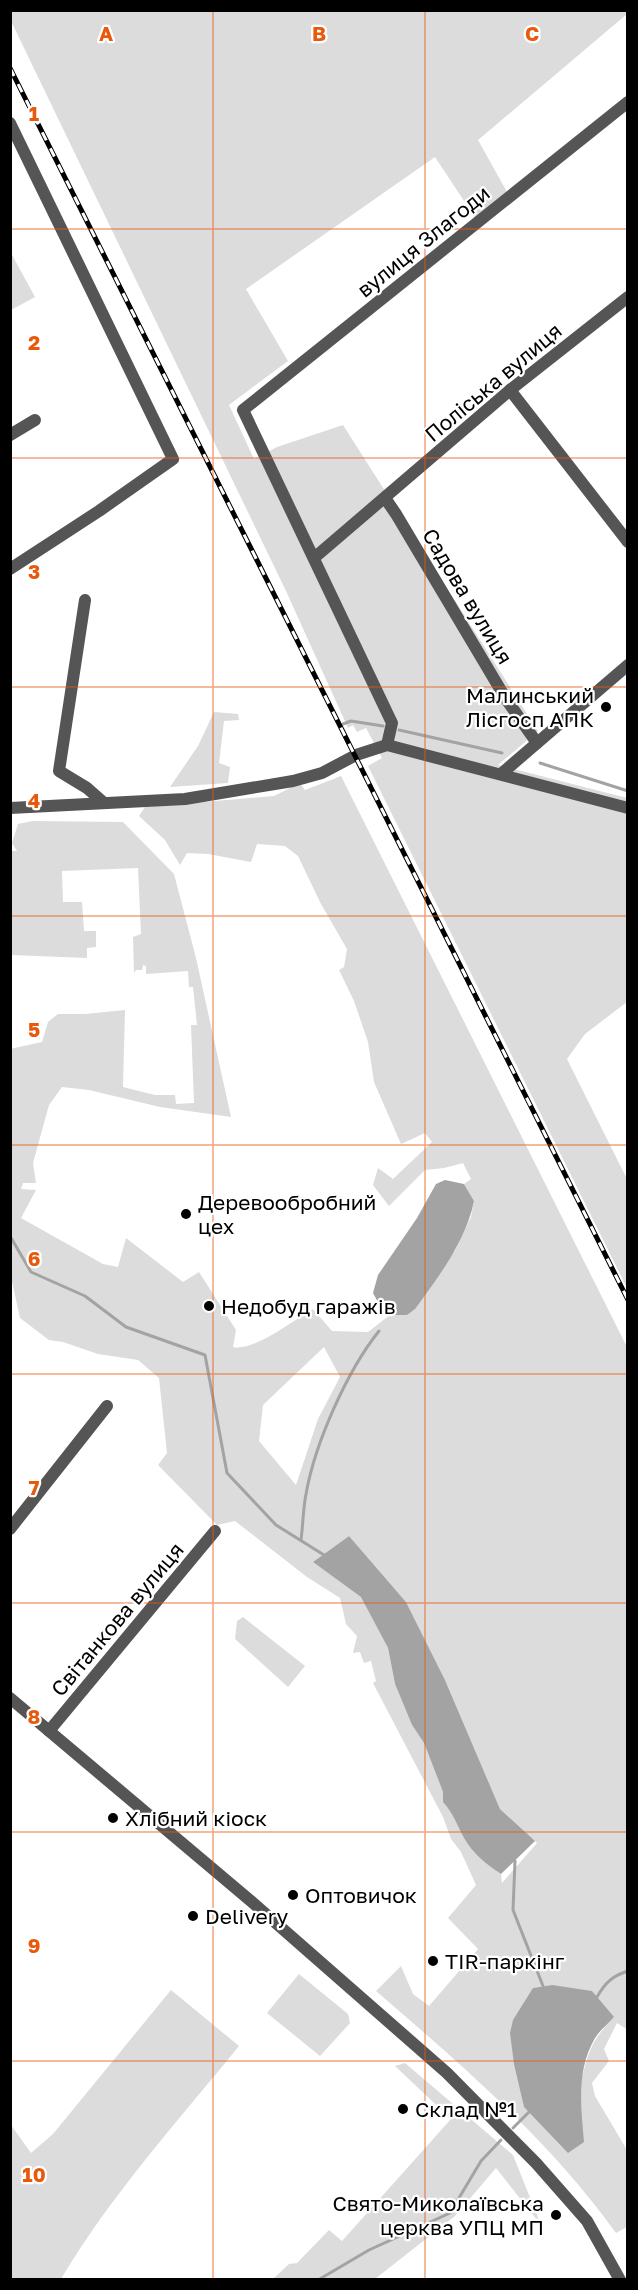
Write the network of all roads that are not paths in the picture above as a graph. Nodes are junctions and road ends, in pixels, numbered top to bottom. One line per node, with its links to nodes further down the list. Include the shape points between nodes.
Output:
1 (627, 102): 9 (street, вулиця Злагоди, via 243,410)
2 (10, 123): 10 (street, via 173,459)
3 (627, 297): 4 (street, Поліська вулиця)
4 (510, 390): 7 (street, Поліська вулиця); 8 (street)
5 (35, 420): 6 (street)
6 (10, 435)
7 (385, 498): 9 (street, Поліська вулиця); 13 (street, Садова вулиця, via 506,699)
8 (627, 542)
9 (314, 558): 14 (street, via 392,723)
10 (10, 569)
11 (85, 600): 16 (street, via 59,771)
12 (627, 665): 13 (street)
13 (537, 743): 15 (street)
14 (387, 745): 15 (street); 16 (street, via 293,781 185,799)
15 (501, 774): 17 (street)
16 (104, 803): 18 (street)
17 (627, 808)
18 (12, 811)
19 (108, 1406): 20 (street)
20 (10, 1529)
21 (215, 1531): 23 (street, Світанкова вулиця)
22 (10, 1698): 23 (street)
23 (49, 1731): 24 (street, via 447,2073 536,2163 586,2221)
24 (620, 2280)

